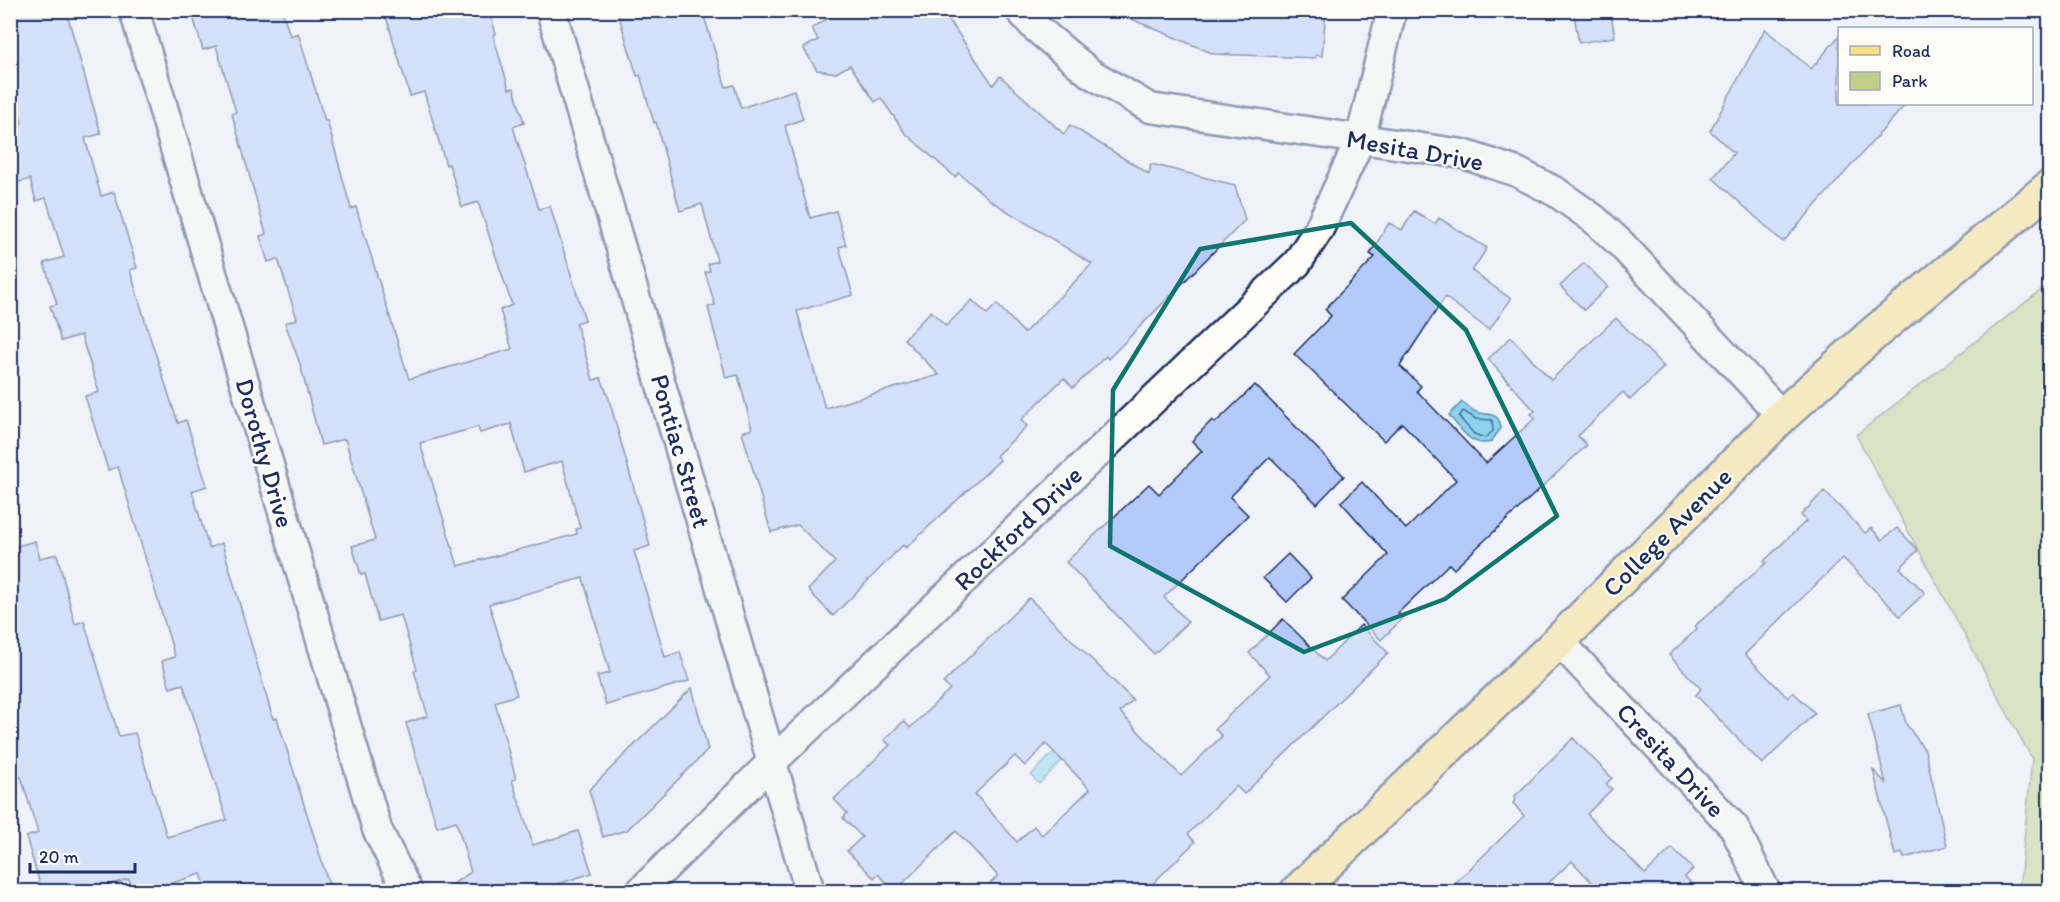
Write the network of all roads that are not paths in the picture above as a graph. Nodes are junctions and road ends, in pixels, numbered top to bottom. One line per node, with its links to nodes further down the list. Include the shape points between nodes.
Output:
1 (134, 10): 10 (street, Dorothy Drive, via 377,829)
2 (551, 10): 9 (street, Pontiac Street)
3 (1020, 10): 5 (street, Mesita Drive, via 1090,73 1150,108)
4 (1392, 10): 5 (street, Rockford Drive)
5 (1360, 140): 7 (street, Mesita Drive, via 1463,154 1517,172 1556,192 1621,244); 9 (street, Rockford Drive, via 1319,229 1297,262)
6 (2049, 187): 7 (main road, College Avenue)
7 (1782, 416): 8 (main road, College Avenue)
8 (1559, 641): 13 (main road, College Avenue); 14 (street, Cresita Drive, via 1734,827)
9 (772, 762): 11 (street, Rockford Drive); 12 (street, Pontiac Street)
10 (408, 891)
11 (640, 891)
12 (810, 891)
13 (1297, 891)
14 (1766, 891)

